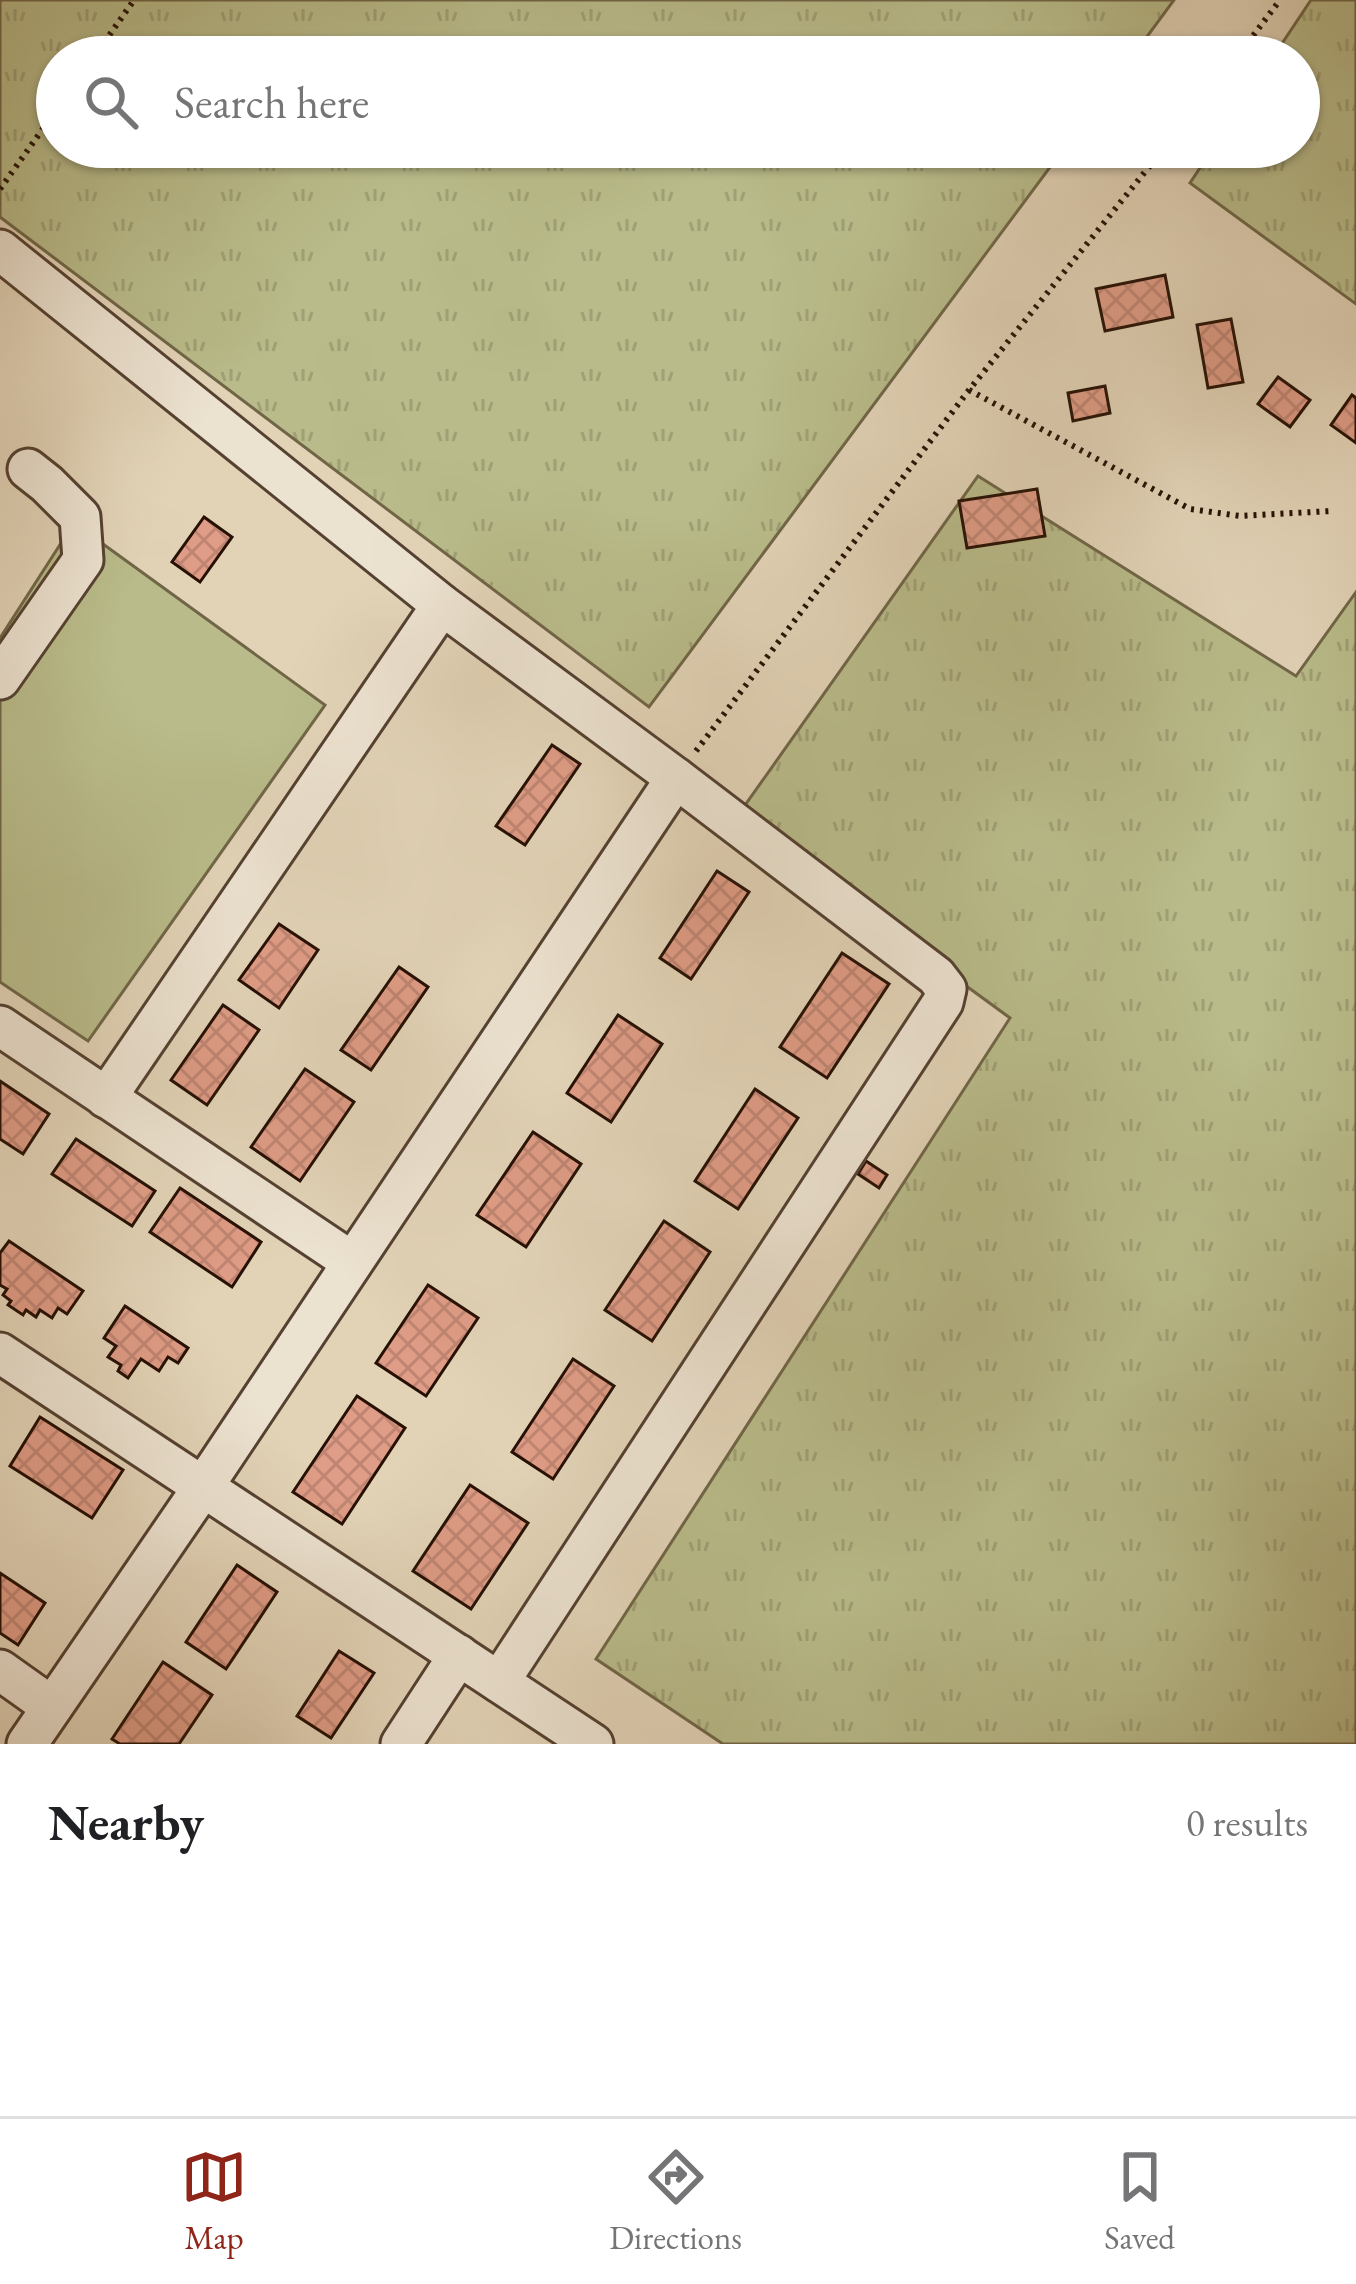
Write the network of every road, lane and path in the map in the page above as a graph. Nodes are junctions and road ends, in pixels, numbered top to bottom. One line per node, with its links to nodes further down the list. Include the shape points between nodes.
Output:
1 (134, 0): 3 (path)
2 (1280, 0): 4 (path)
3 (109, 36)
4 (1253, 36)
5 (36, 138): 7 (path)
6 (1148, 168): 9 (path)
7 (0, 189)
8 (0, 250): 12 (street)
9 (969, 390): 11 (path, via 1190,509 1240,517); 14 (path)
10 (28, 469): 13 (street, via 80,517 83,560)
11 (1330, 511)
12 (442, 605): 14 (street); 16 (street)
13 (0, 680)
14 (676, 778): 17 (street); 22 (street, via 946,989)
15 (0, 1026): 16 (street)
16 (106, 1098): 17 (street)
17 (352, 1262): 19 (street)
18 (0, 1353): 19 (street)
19 (203, 1487): 20 (street); 23 (street)
20 (459, 1655): 22 (street); 25 (street)
21 (0, 1670): 23 (street)
22 (499, 1682): 26 (street)
23 (52, 1707): 24 (street)
24 (27, 1744)
25 (401, 1744)
26 (592, 1744)

